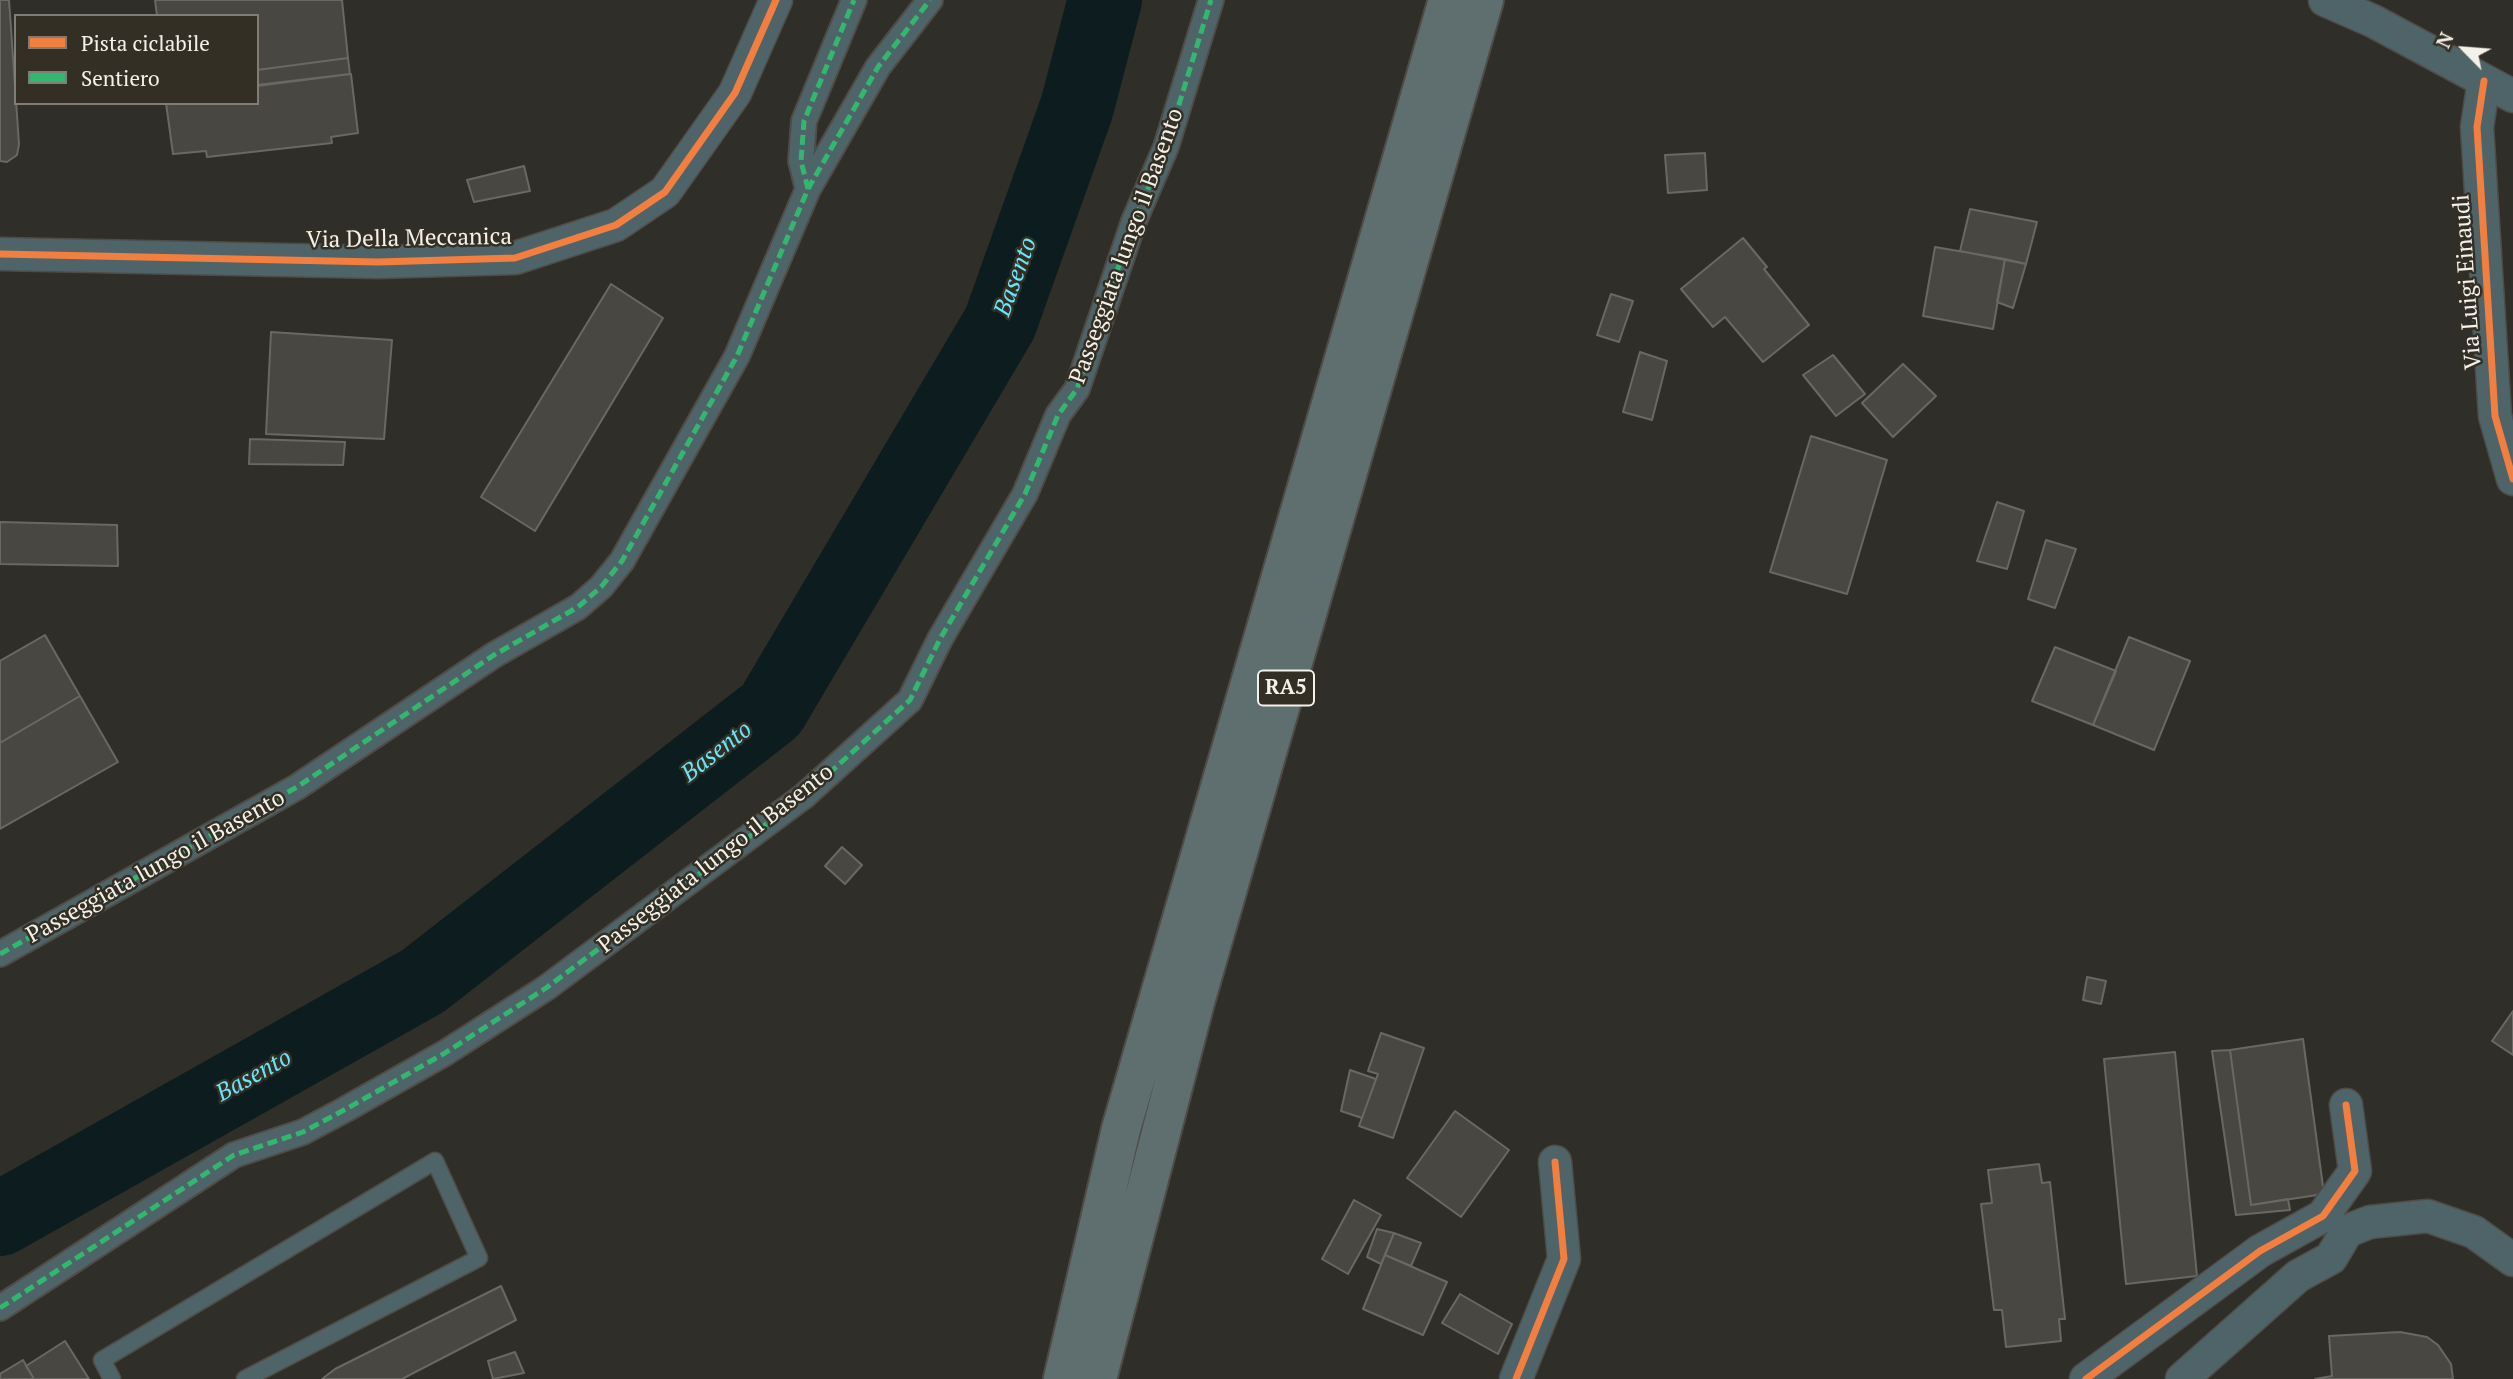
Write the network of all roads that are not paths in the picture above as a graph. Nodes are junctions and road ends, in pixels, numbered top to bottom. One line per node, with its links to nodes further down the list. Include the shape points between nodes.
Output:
1 (776, 0): 11 (street, Via Della Meccanica, via 727,104 665,192 616,225 515,258 378,262)
2 (854, 0): 10 (street, via 804,121 801,161)
3 (930, 0): 10 (street, Passeggiata lungo il Basento, via 878,66)
4 (1211, 0): 17 (street, Passeggiata lungo il Basento, via 1166,147 1134,221 1077,389 1058,415 1025,494 940,639 910,700 804,796 546,988 444,1053 303,1132 233,1155)
5 (1448, 0): 20 (highway, RA5, via 1121,1129)
6 (1484, 0): 21 (highway, RA5, via 1195,1002)
7 (2325, 0): 8 (street)
8 (2484, 81): 9 (street); 12 (street, Via Luigi Einaudi, via 2477,127 2496,416)
9 (2513, 96)
10 (808, 189): 13 (street, Passeggiata lungo il Basento, via 737,356 622,561 601,587 578,607 494,655 297,787)
11 (0, 254)
12 (2513, 479)
13 (0, 954)
14 (2346, 1105): 23 (street, via 2355,1171 2323,1216 2260,1251)
15 (1555, 1162): 22 (street, via 1564,1259)
16 (2513, 1260): 24 (street, via 2474,1232 2428,1216 2370,1222 2347,1231 2331,1258 2298,1276)
17 (0, 1308)
18 (112, 1379): 19 (lane, via 102,1360 435,1161 479,1258)
19 (245, 1379)
20 (1063, 1379)
21 (1097, 1379)
22 (1516, 1379)
23 (2086, 1379)
24 (2182, 1379)

